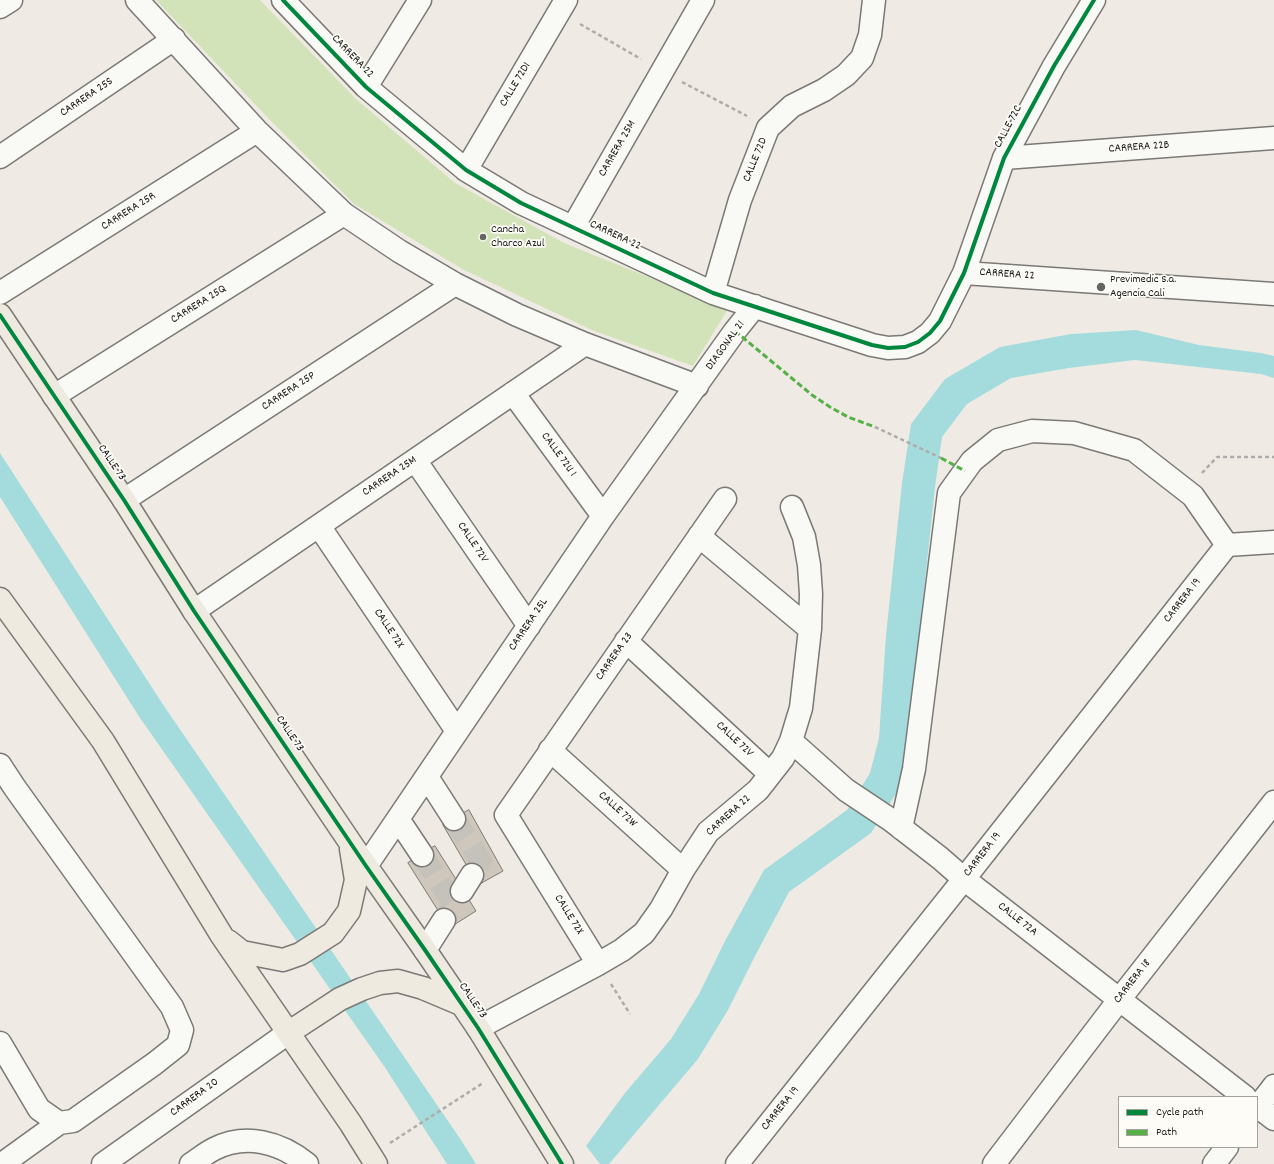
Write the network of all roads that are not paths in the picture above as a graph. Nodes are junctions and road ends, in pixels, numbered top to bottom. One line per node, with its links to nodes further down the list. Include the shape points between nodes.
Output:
1 (11, 0): 9 (street)
2 (137, 0): 10 (street)
3 (284, 0): 11 (street, CARRERA 22)
4 (420, 0): 11 (street)
5 (566, 0): 16 (street, CALLE 72D1)
6 (703, 0): 18 (street, CARRERA 25M)
7 (874, 0): 22 (street, CALLE 72D, via 870,35 862,58 846,75 824,90 792,106 768,128 740,200)
8 (1094, 0): 15 (street, CALLE 72C, via 1054,66)
9 (0, 7)
10 (174, 39): 12 (street); 14 (street, CARRERA 25S)
11 (366, 87): 16 (street, CARRERA 22)
12 (258, 130): 17 (street); 21 (street, CARRERA 25R)
13 (1274, 138): 15 (street, CARRERA 22B)
14 (0, 157)
15 (1004, 158): 19 (street, CALLE 72C)
16 (466, 170): 18 (street, CARRERA 22, via 521,203)
17 (344, 214): 20 (street); 29 (street, CARRERA 25Q)
18 (573, 227): 22 (street, CARRERA 22)
19 (964, 272): 23 (street, CARRERA 22); 24 (street, CARRERA 22, via 940,321 918,342 905,347 888,348 872,345)
20 (455, 284): 26 (street, via 517,315); 32 (street, CARRERA 25P)
21 (0, 293)
22 (713, 293): 24 (street, CARRERA 22)
23 (1274, 294)
24 (755, 306): 27 (street, DIAGONAL 21)
25 (0, 315): 29 (main road, CALLE 73)
26 (585, 344): 27 (street); 28 (street, CARRERA 25M)
27 (697, 386): 34 (street, CARRERA 25L)
28 (513, 393): 30 (street, CARRERA 25M); 34 (street, CALLE 72U 1)
29 (54, 396): 32 (main road, CALLE 73)
30 (416, 460): 35 (street, CARRERA 25M); 41 (street, CALLE 72V)
31 (725, 499): 36 (street, CARRERA 23)
32 (124, 500): 40 (main road, CALLE 73)
33 (792, 507): 42 (street, CARRERA 22, via 804,537 809,565)
34 (603, 516): 41 (street, CARRERA 25L)
35 (319, 526): 40 (street, CARRERA 25M); 44 (street, CALLE 72X)
36 (699, 536): 42 (street); 43 (street, CARRERA 23)
37 (1274, 542): 38 (street)
38 (1227, 545): 54 (street, via 1193,496 1134,450 1074,433 1032,431 998,440 972,461 949,493 914,769); 58 (street, CARRERA 19)
39 (0, 599): 60 (main road, via 103,741)
40 (194, 611): 57 (main road, CALLE 73, via 350,844)
41 (528, 626): 44 (street, CARRERA 25L)
42 (810, 629): 45 (street, CARRERA 22, via 801,708)
43 (626, 641): 46 (street, CARRERA 23); 48 (street, CALLE 72V)
44 (457, 731): 49 (street, CARRERA 25L)
45 (791, 741): 48 (street, CARRERA 22, via 783,758); 54 (street, CALLE 72A, via 846,790)
46 (550, 750): 51 (street, CARRERA 23); 56 (street, CALLE 72W)
47 (0, 766): 71 (street, via 172,1007 182,1030 178,1045 154,1064 73,1121)
48 (770, 774): 56 (street, CARRERA 22, via 758,790 708,832)
49 (427, 777): 52 (street, CARRERA 25L); 53 (street)
50 (1274, 802): 63 (street, CARRERA 18)
51 (506, 815): 62 (street, CALLE 72X)
52 (398, 819): 55 (street); 57 (street, CARRERA 25L)
53 (454, 819)
54 (896, 824): 58 (street, CALLE 72A)
55 (422, 855)
56 (683, 870): 62 (street, CARRERA 22, via 644,933)
57 (361, 873): 60 (main road, via 349,911 333,933 300,954 283,960 258,956 242,952); 61 (main road, CALLE 73)
58 (964, 879): 63 (street, CALLE 72A); 79 (street, CARRERA 19)
59 (444, 920): 61 (street)
60 (222, 936): 66 (main road)
61 (425, 950): 64 (main road, CALLE 73)
62 (598, 964): 65 (street, CARRERA 22)
63 (1119, 1000): 69 (street, CALLE 72A); 80 (street, CARRERA 18)
64 (461, 1004): 65 (main road, CALLE 73); 66 (main road, via 398,981 380,983 340,999)
65 (478, 1028): 78 (main road, CALLE 73)
66 (288, 1032): 74 (street, CARRERA 20); 77 (main road)
67 (0, 1043): 71 (street, via 39,1109)
68 (1274, 1086): 70 (street)
69 (1244, 1096)
70 (1258, 1107)
71 (59, 1123): 73 (street)
72 (1226, 1148): 81 (street)
73 (2, 1164)
74 (103, 1164)
75 (191, 1164): 76 (street, via 223,1145 250,1140 280,1147)
76 (307, 1164)
77 (376, 1164)
78 (562, 1164)
79 (737, 1164)
80 (994, 1164)
81 (1214, 1164)

